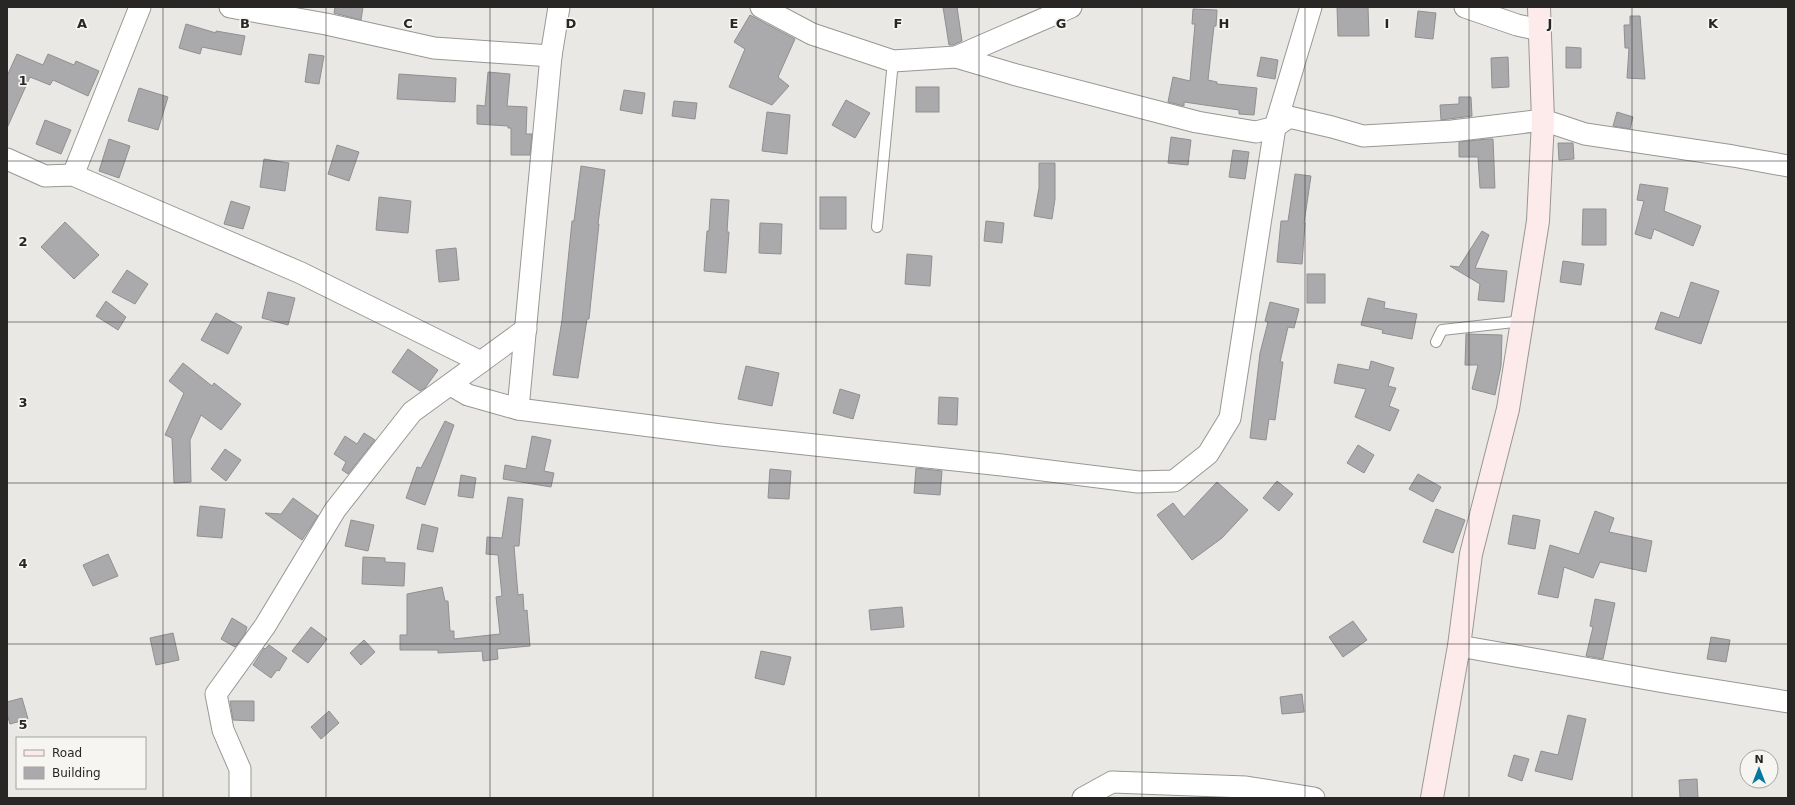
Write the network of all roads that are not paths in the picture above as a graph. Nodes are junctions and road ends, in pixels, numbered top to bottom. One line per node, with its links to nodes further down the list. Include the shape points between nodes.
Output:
1 (140, 7): 17 (street)
2 (230, 7): 10 (street, via 326,24 434,48)
3 (560, 7): 10 (street)
4 (761, 7): 12 (street, via 812,34)
5 (1071, 7): 11 (street)
6 (1311, 7): 14 (street)
7 (1465, 7): 9 (street)
8 (1539, 7): 9 (main road)
9 (1540, 30): 13 (main road)
10 (551, 56): 20 (street)
11 (956, 57): 12 (street); 14 (street, via 1197,122 1256,132)
12 (893, 61): 18 (lane)
13 (1543, 120): 14 (street, via 1452,131 1362,136 1288,117); 16 (street, via 1585,134); 19 (main road, via 1538,221)
14 (1275, 127): 24 (street, via 1230,418 1208,454 1174,480 1138,482 721,435)
15 (7, 159): 17 (street, via 45,176)
16 (1788, 166)
17 (73, 175): 22 (street, via 301,273)
18 (876, 227)
19 (1523, 321): 21 (lane, via 1442,330); 25 (main road, via 1508,409 1471,554)
20 (526, 330): 22 (street); 24 (street)
21 (1436, 342)
22 (481, 362): 23 (street)
23 (451, 385): 24 (street, via 468,395); 27 (street, via 412,412 335,510 265,626 216,694 223,730 240,769)
24 (518, 409)
25 (1459, 646): 26 (street); 30 (main road)
26 (1788, 702)
27 (240, 798)
28 (1083, 798): 29 (street, via 1112,782 1246,787)
29 (1314, 798)
30 (1432, 798)

